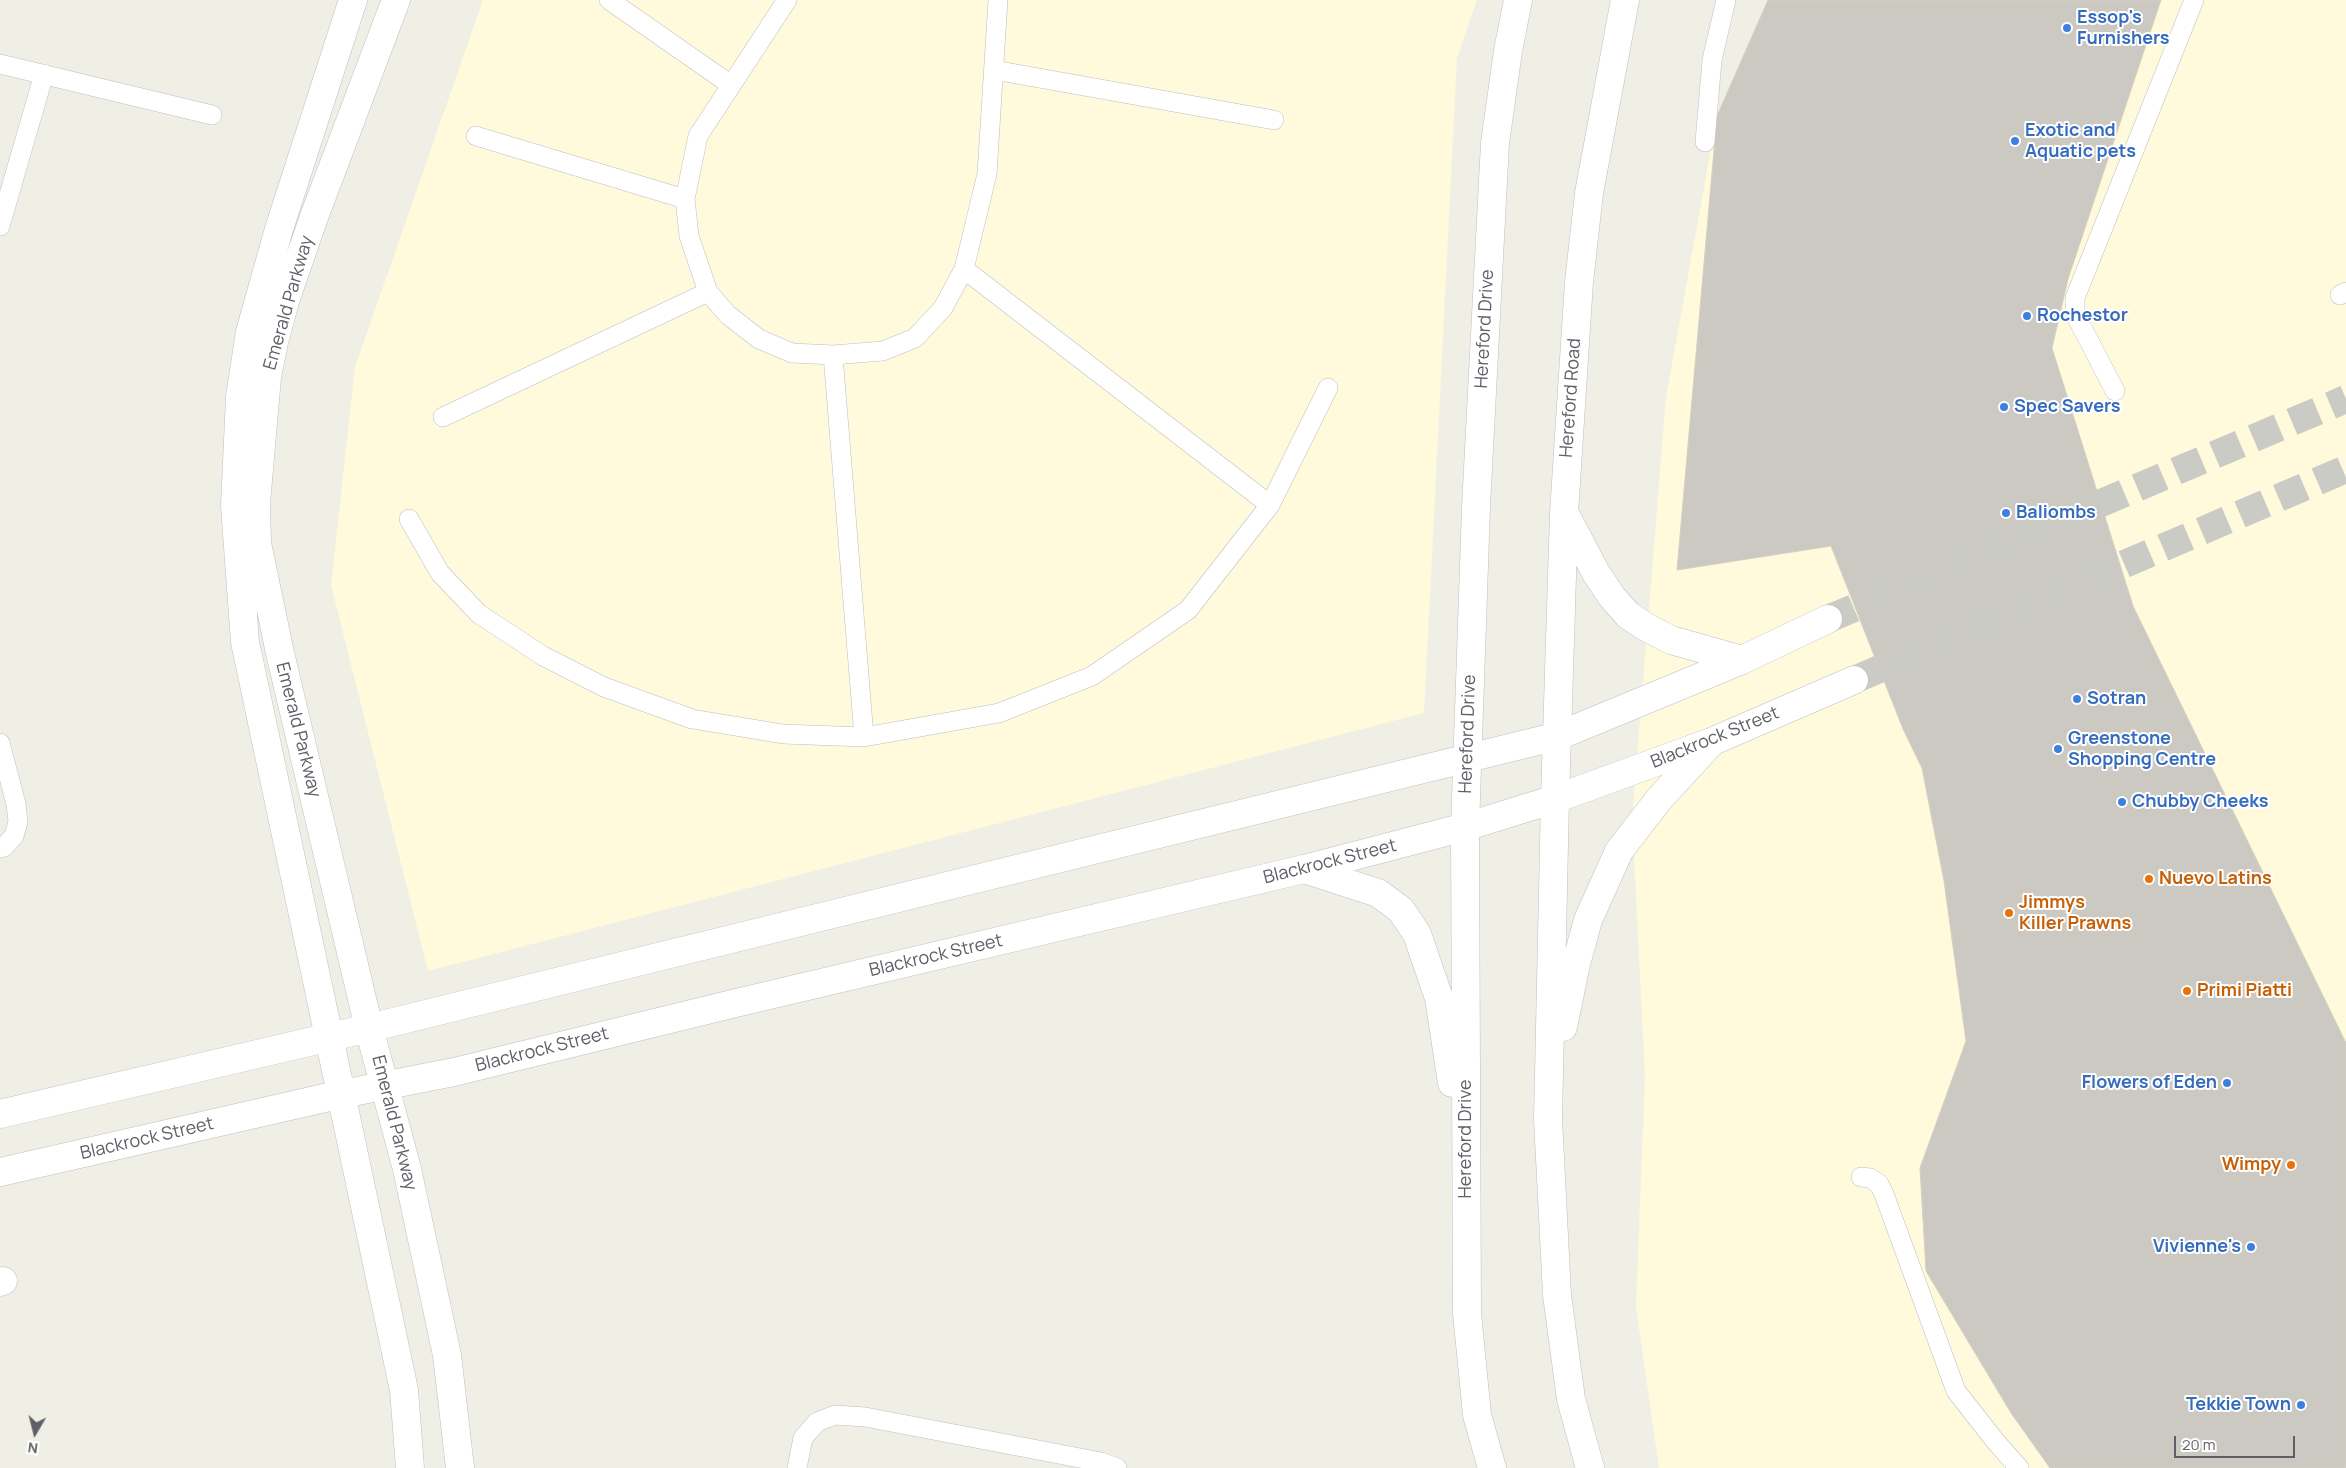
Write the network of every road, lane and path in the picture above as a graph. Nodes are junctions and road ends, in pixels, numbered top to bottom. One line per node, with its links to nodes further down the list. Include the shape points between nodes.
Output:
1 (353, 0): 42 (street, Emerald Parkway, via 279,229 250,332 240,397 235,506 245,642)
2 (396, 0): 41 (street, Emerald Parkway, via 285,301 267,377 256,503 257,543 265,590)
3 (609, 0): 13 (lane)
4 (787, 0): 13 (lane)
5 (998, 0): 11 (lane)
6 (1518, 0): 36 (street, Hereford Drive, via 1495,143)
7 (1624, 0): 27 (street, Hereford Road, via 1589,193 1578,282)
8 (1726, 0): 17 (lane, via 1712,60)
9 (2194, 0): 24 (lane, via 2074,298 2075,314)
10 (0, 64): 12 (lane)
11 (994, 70): 15 (lane); 20 (lane, via 986,174)
12 (44, 74): 14 (lane); 19 (lane)
13 (731, 85): 18 (lane, via 698,136)
14 (212, 115)
15 (1274, 120)
16 (476, 136): 18 (lane)
17 (1705, 142)
18 (685, 199): 21 (lane, via 689,236)
19 (0, 226)
20 (964, 269): 22 (lane, via 943,308 915,338 883,351); 26 (lane)
21 (708, 292): 22 (lane, via 728,315 759,339 792,353); 25 (lane)
22 (833, 355): 33 (lane)
23 (1328, 388): 26 (lane)
24 (2115, 390)
25 (443, 417)
26 (1270, 505): 33 (lane, via 1188,610 1092,676 999,713)
27 (1564, 513): 30 (street, via 1612,597 1628,615 1671,640); 32 (street, Hereford Road)
28 (409, 519): 33 (lane, via 440,573 478,614 543,656 604,687 692,720 783,734)
29 (1828, 619): 30 (street)
30 (1742, 660): 32 (street)
31 (1854, 680): 34 (street, Blackrock Street)
32 (1558, 736): 36 (street); 37 (street, Hereford Road)
33 (864, 738)
34 (1711, 742): 37 (street, Blackrock Street); 46 (street, via 1638,825 1619,851 1604,881 1588,920 1576,964)
35 (0, 743): 39 (lane, via 18,822 14,836)
36 (1467, 759): 38 (street, Hereford Drive); 41 (street)
37 (1555, 799): 38 (street, Blackrock Street); 46 (street)
38 (1465, 827): 40 (street, Blackrock Street); 49 (street, Hereford Drive)
39 (0, 848)
40 (1304, 869): 43 (street, Blackrock Street, via 454,1072); 49 (street, via 1378,893 1401,910 1417,934 1439,998)
41 (370, 1028): 42 (street); 43 (street, Emerald Parkway)
42 (328, 1038): 44 (street, Emerald Parkway); 45 (street)
43 (385, 1085): 44 (street, Blackrock Street); 51 (street, Emerald Parkway, via 447,1355)
44 (342, 1094): 47 (street, Blackrock Street); 50 (street, Emerald Parkway, via 404,1390)
45 (0, 1114)
46 (1548, 1119): 55 (street, via 1557,1295 1571,1399)
47 (0, 1172)
48 (1861, 1177): 56 (lane, via 1879,1184 1884,1194 1956,1391)
49 (1466, 1214): 54 (street, Hereford Drive, via 1467,1313 1477,1415)
50 (410, 1468)
51 (460, 1468)
52 (797, 1468): 53 (lane, via 804,1438 817,1422 835,1415 865,1417 1101,1462)
53 (1117, 1468)
54 (1492, 1468)
55 (1590, 1468)
56 (2019, 1468)

